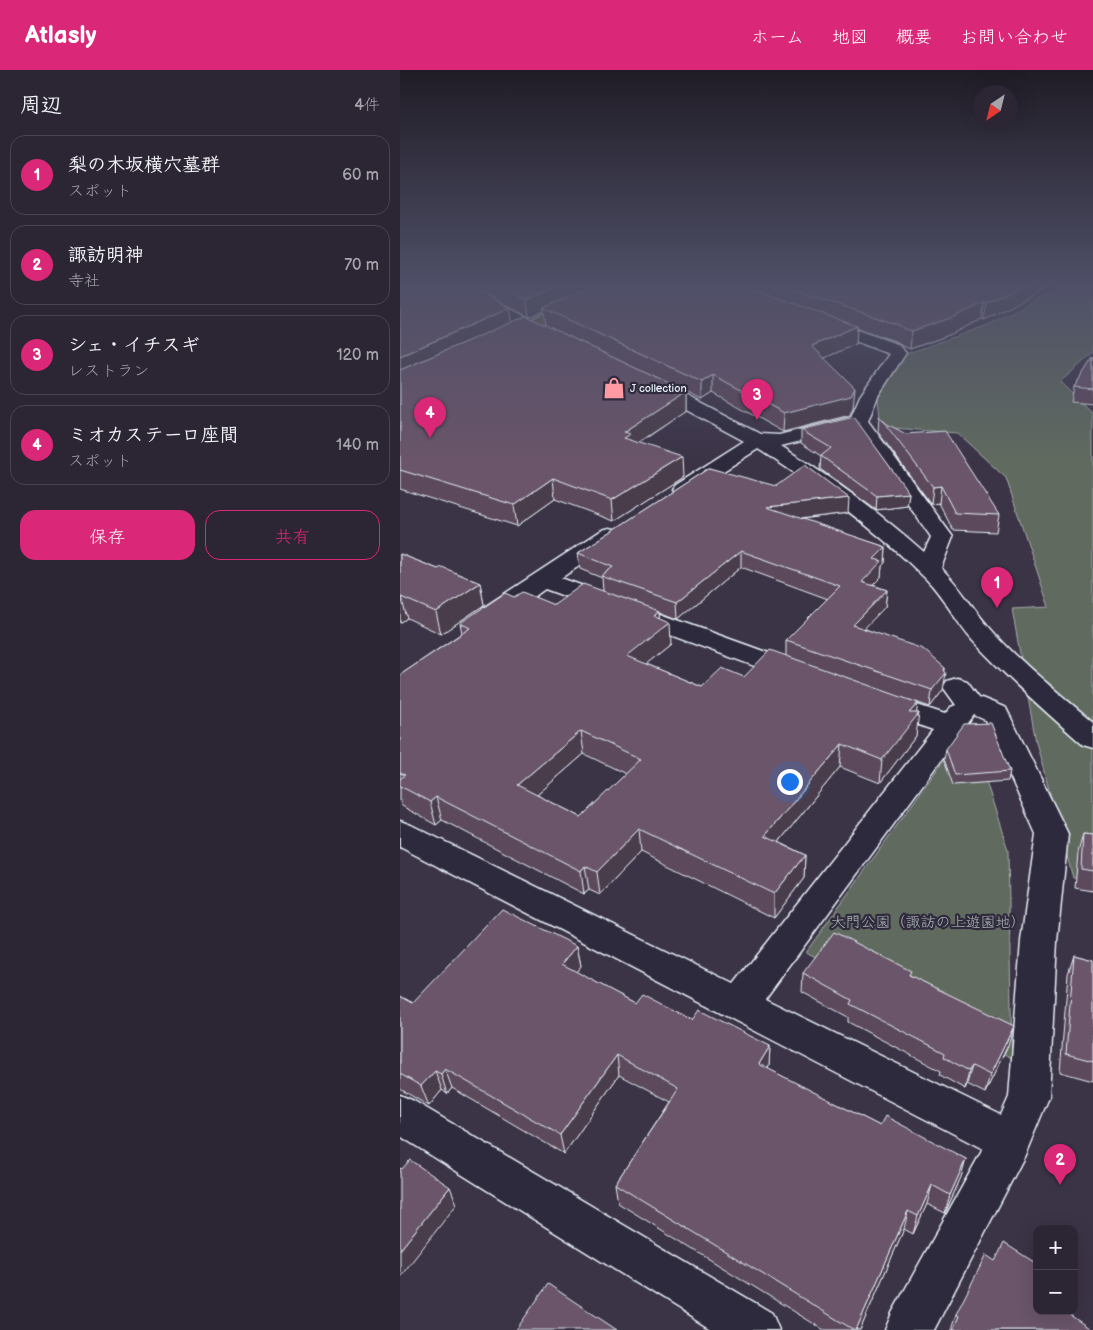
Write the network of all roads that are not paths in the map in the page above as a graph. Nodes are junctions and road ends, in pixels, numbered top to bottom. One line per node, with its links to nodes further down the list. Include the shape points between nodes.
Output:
1 (879, 344): 3 (street, via 898,353 870,396)
2 (635, 376): 4 (street)
3 (859, 421): 4 (street, via 779,441); 7 (street, via 942,538)
4 (759, 440): 5 (street); 7 (street, via 874,520)
5 (667, 498)
6 (625, 525): 8 (street)
7 (929, 569): 13 (street, via 956,599 978,631)
8 (541, 579): 9 (street); 10 (street)
9 (478, 622)
10 (822, 681)
11 (859, 694): 12 (street)
12 (959, 705): 15 (street); 17 (street, via 996,714 1052,834 1039,941 1029,1097)
13 (1093, 738)
14 (400, 833): 15 (street)
15 (740, 1004): 17 (street)
16 (400, 1114): 18 (street)
17 (1010, 1141): 19 (street)
18 (755, 1330)
19 (909, 1330)

